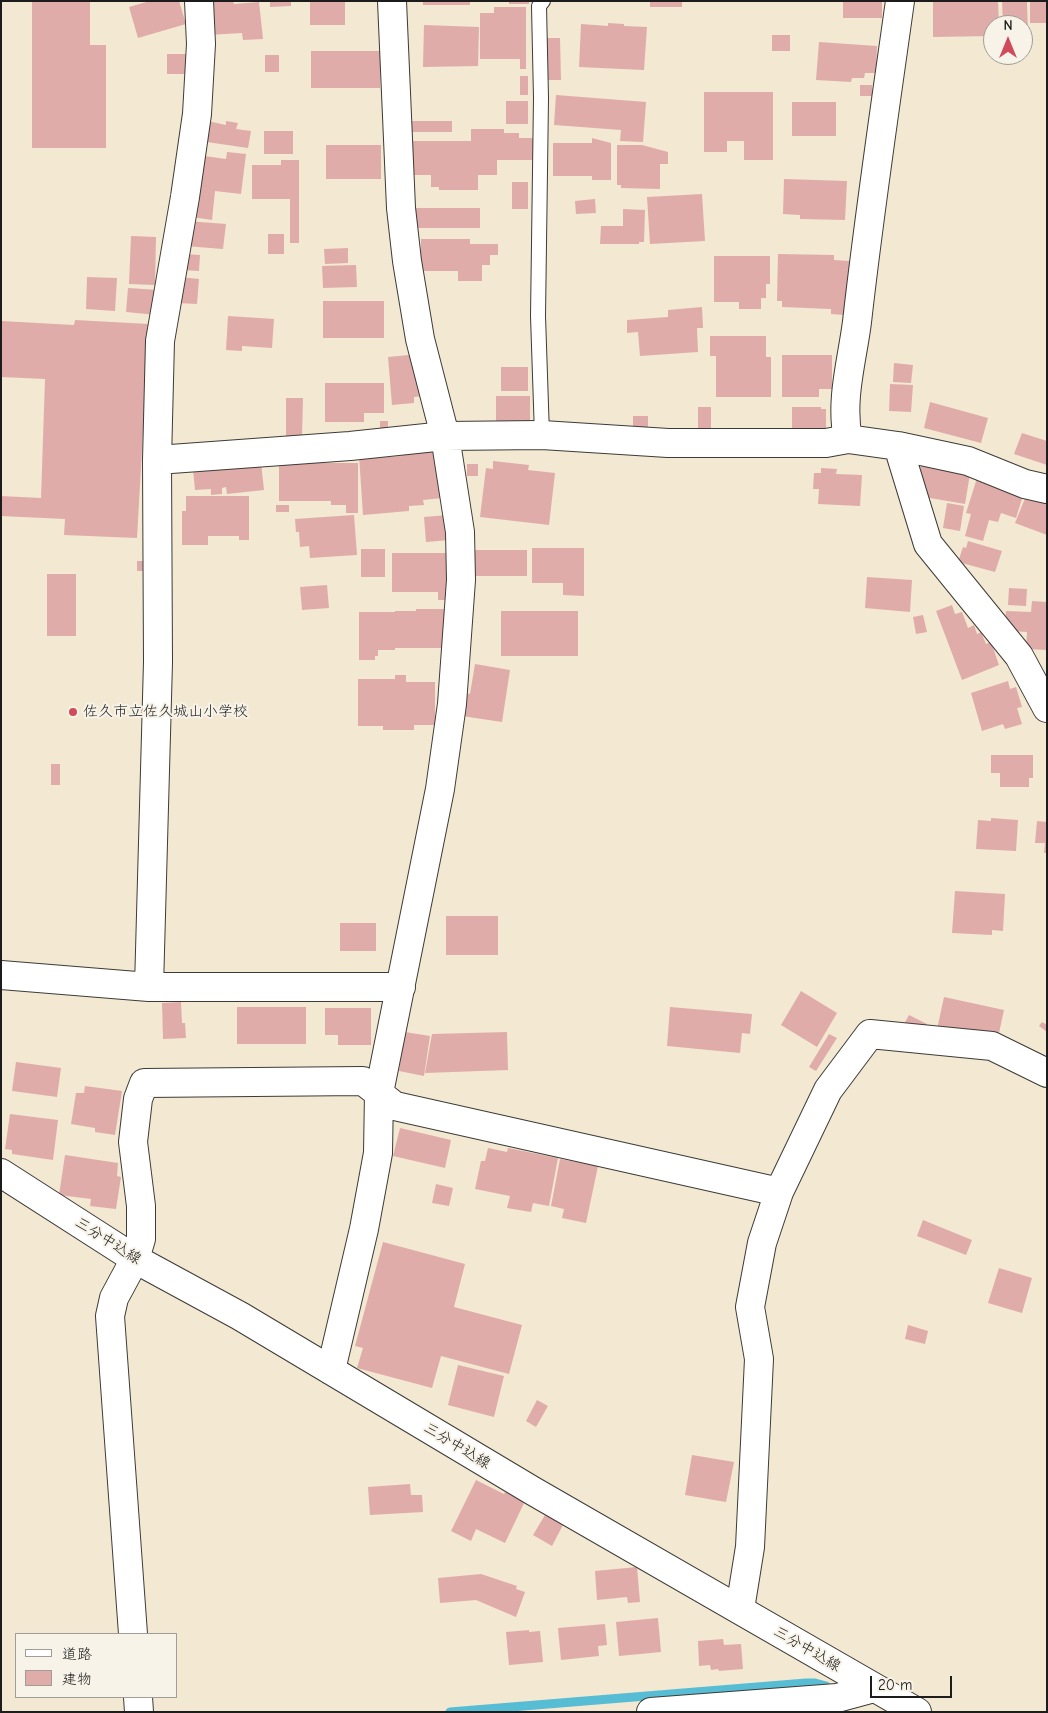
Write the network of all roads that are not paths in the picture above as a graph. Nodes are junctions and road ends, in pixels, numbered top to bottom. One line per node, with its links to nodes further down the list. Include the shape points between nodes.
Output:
1 (199, 1): 9 (street, via 201,44 197,114 160,341)
2 (392, 1): 5 (street, via 406,261 420,340)
3 (543, 1): 6 (lane, via 539,6 538,316)
4 (900, 1): 7 (street, via 845,402)
5 (445, 436): 6 (street); 9 (street); 14 (street, via 460,532 461,580 452,704 440,789)
6 (542, 436): 7 (street, via 668,443 826,443)
7 (848, 439): 8 (street)
8 (898, 446): 10 (street, via 968,461 1025,484); 11 (street, via 928,544 1019,656)
9 (158, 460): 13 (street, via 158,662)
10 (1047, 489)
11 (1047, 708)
12 (1, 975): 13 (street)
13 (149, 987): 14 (street)
14 (401, 987): 16 (street)
15 (1047, 1074): 18 (street, via 992,1046 870,1034 828,1090)
16 (379, 1093): 18 (street, via 395,1106); 19 (street, via 363,1082 144,1083 138,1099 132,1142 141,1206 141,1239); 20 (street, via 378,1153 364,1230)
17 (1, 1173): 19 (street, 三分中込線)
18 (779, 1192): 21 (street, via 762,1243 750,1307 759,1360 750,1547)
19 (135, 1259): 20 (street, 三分中込線); 22 (street, via 114,1298 110,1316)
20 (331, 1370): 21 (street, 三分中込線)
21 (740, 1609): 23 (street, 三分中込線)
22 (133, 1633)
23 (874, 1688): 26 (street, via 837,1698); 27 (street, 三分中込線)
24 (138, 1698): 25 (street)
25 (139, 1712)
26 (651, 1712)
27 (917, 1712)

